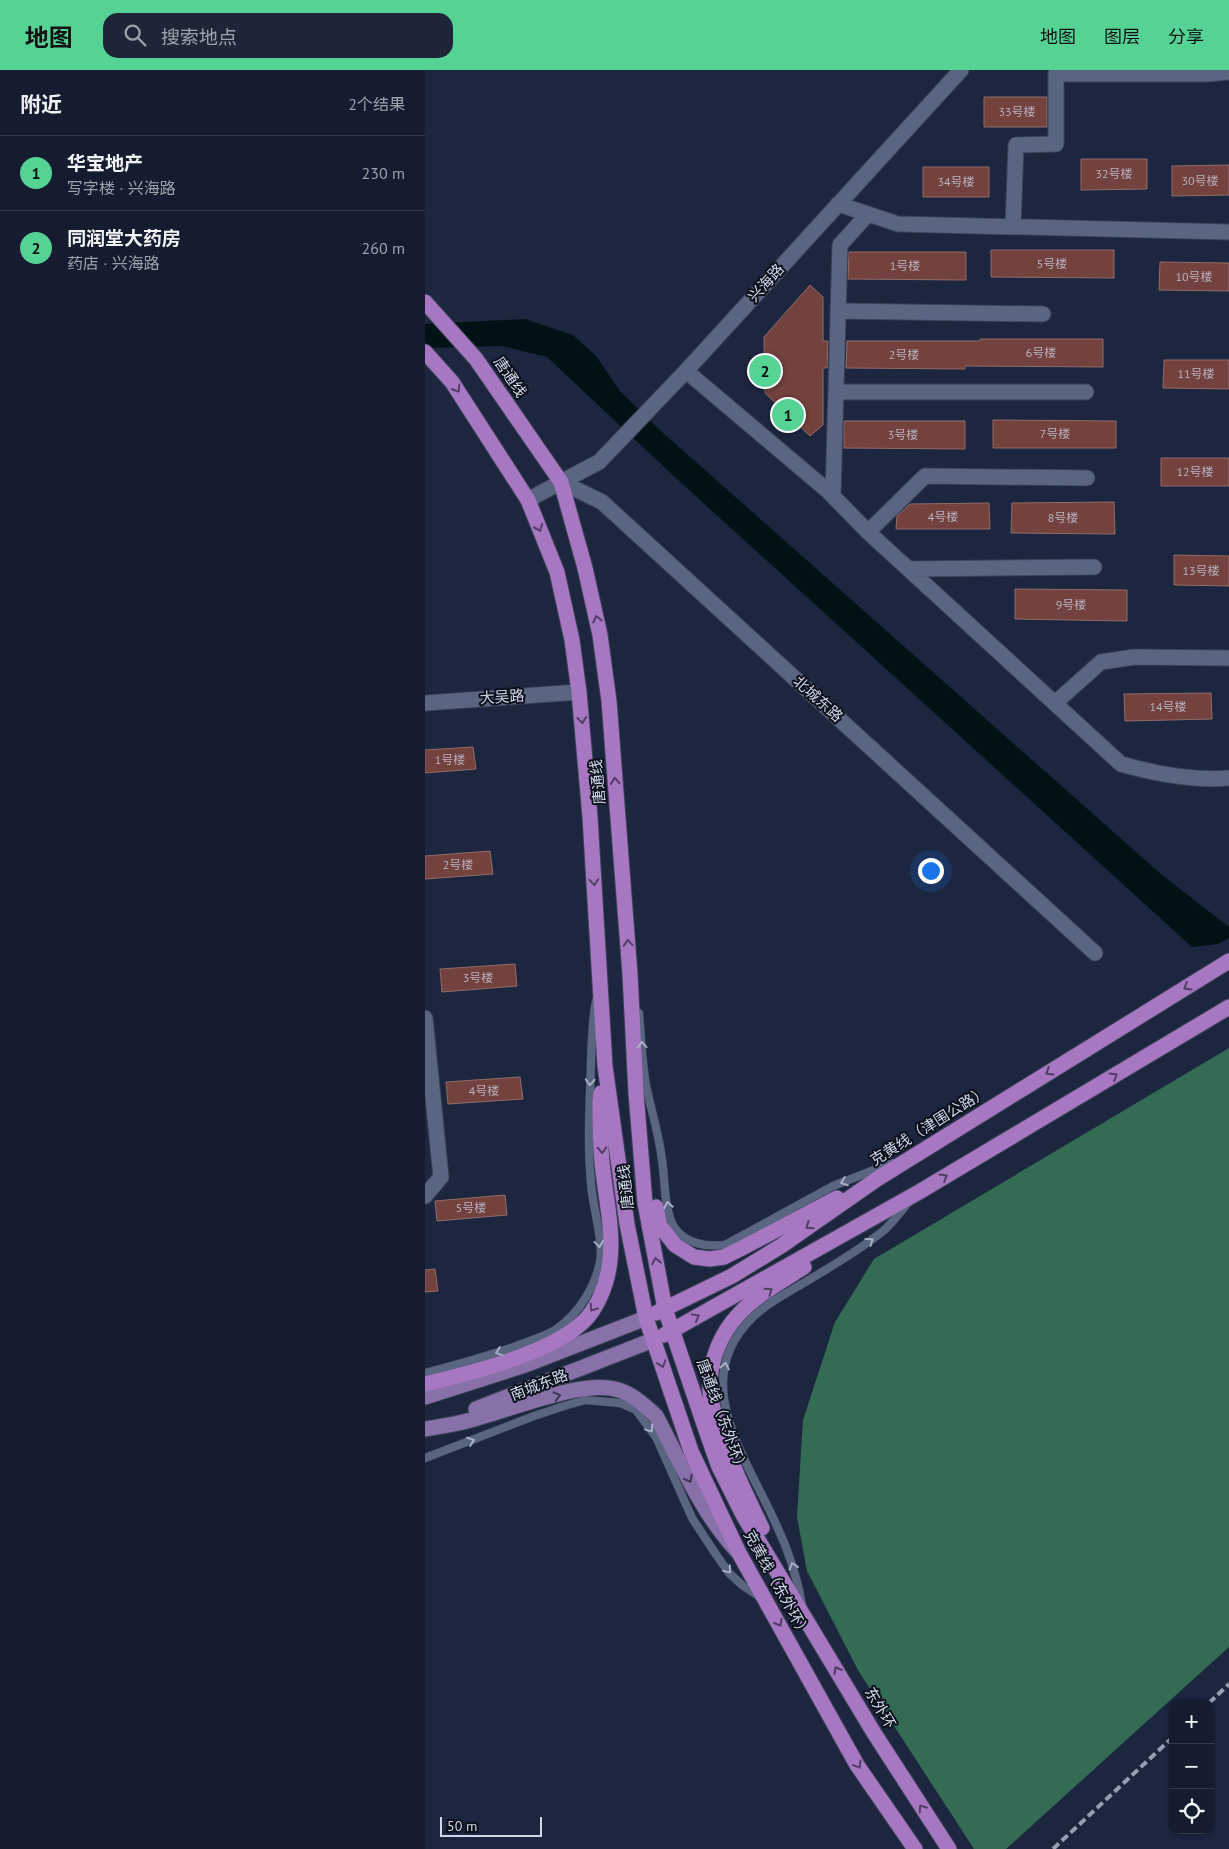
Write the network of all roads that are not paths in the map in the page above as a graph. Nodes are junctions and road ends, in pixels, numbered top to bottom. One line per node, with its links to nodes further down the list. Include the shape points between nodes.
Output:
1 (961, 70): 3 (street, 兴海路)
2 (1229, 72): 5 (street, via 1056,74 1056,144 1016,145)
3 (837, 204): 4 (street); 11 (street, 兴海路)
4 (868, 214): 5 (street, via 898,224); 8 (street, via 840,245)
5 (1013, 227): 6 (street)
6 (1229, 232)
7 (425, 302): 15 (highway, 唐通线, via 476,359)
8 (838, 311): 9 (street); 12 (street)
9 (1043, 314)
10 (425, 352): 17 (highway, 唐通线, one-way to 17, via 452,382)
11 (686, 371): 15 (street, 兴海路, via 599,462); 16 (street)
12 (836, 392): 13 (street); 16 (street)
13 (1086, 392)
14 (1087, 478): 18 (street, via 925,476)
15 (561, 482): 17 (street); 26 (street, 北城东路, via 602,502); 28 (highway, 唐通线, one-way to 15, via 609,701 600,635)
16 (833, 496): 18 (street)
17 (527, 500): 22 (highway, 唐通线, one-way to 22, via 557,572)
18 (868, 532): 20 (street)
19 (1094, 567): 20 (street)
20 (909, 569): 24 (street)
21 (1229, 658): 24 (street, via 1135,657 1101,662)
22 (579, 692): 23 (street, 大吴路); 29 (highway, 唐通线, one-way to 29)
23 (425, 703)
24 (1055, 703): 25 (street, via 1121,764 1155,774)
25 (1229, 778)
26 (1095, 953)
27 (1229, 962): 34 (highway, 克黄线（津围公路）, one-way to 34)
28 (631, 974): 33 (highway, 唐通线); 34 (lane, one-way to 28, via 833,1186 725,1245 695,1243 684,1237 674,1227 669,1214 659,1136 646,1086 638,1004)
29 (601, 982): 32 (highway, 唐通线); 43 (lane, one-way to 43, via 593,1016 589,1103 591,1184 600,1261 593,1284 584,1301 557,1329 486,1356)
30 (1229, 1007): 36 (highway, one-way to 30)
31 (425, 1018): 37 (street, via 441,1177)
32 (605, 1066): 40 (highway, 唐通线, via 627,1224); 44 (highway, one-way to 44, via 600,1101 611,1250 604,1288 595,1306 584,1321 548,1344 502,1362)
33 (636, 1093): 35 (highway, via 647,1134 660,1226 675,1245 693,1256 710,1259 724,1256); 39 (highway, 唐通线, one-way to 33, via 645,1203)
34 (922, 1151): 35 (highway, 克黄线（津围公路）)
35 (877, 1178): 39 (highway, 克黄线（津围公路）, one-way to 39, via 781,1246 732,1276)
36 (919, 1192): 38 (highway); 51 (lane, one-way to 36, via 792,1560 732,1432 724,1403 723,1371 738,1335 753,1317 884,1230)
37 (425, 1196)
38 (871, 1219): 41 (highway, one-way to 38); 49 (highway, one-way to 38, via 725,1448 710,1390 712,1366 718,1345 740,1313)
39 (665, 1309): 40 (highway, 克黄线（津围公路）); 41 (highway, 唐通线（东外环）)
40 (646, 1318): 42 (highway, 克黄线（东外环）); 45 (main road, 南城东路, via 525,1365)
41 (673, 1331): 42 (highway); 49 (highway, 唐通线（东外环）, via 719,1467 743,1515)
42 (653, 1340): 46 (main road, 南城东路); 48 (highway, 克黄线（东外环）, one-way to 48, via 691,1451)
43 (425, 1373)
44 (425, 1384)
45 (425, 1397)
46 (425, 1429): 48 (main road, one-way to 48, via 595,1387 631,1395 656,1416 708,1516)
47 (425, 1458): 50 (lane, one-way to 50, via 585,1400 620,1403 636,1410 656,1437 692,1518 729,1573)
48 (739, 1554): 50 (highway, 克黄线（东外环）)
49 (785, 1582): 51 (highway, 东外环)
50 (766, 1601): 52 (highway, 克黄线（东外环）, one-way to 52, via 857,1765)
51 (804, 1614): 53 (highway, 东外环, one-way to 51, via 873,1733)
52 (915, 1849)
53 (949, 1849)

